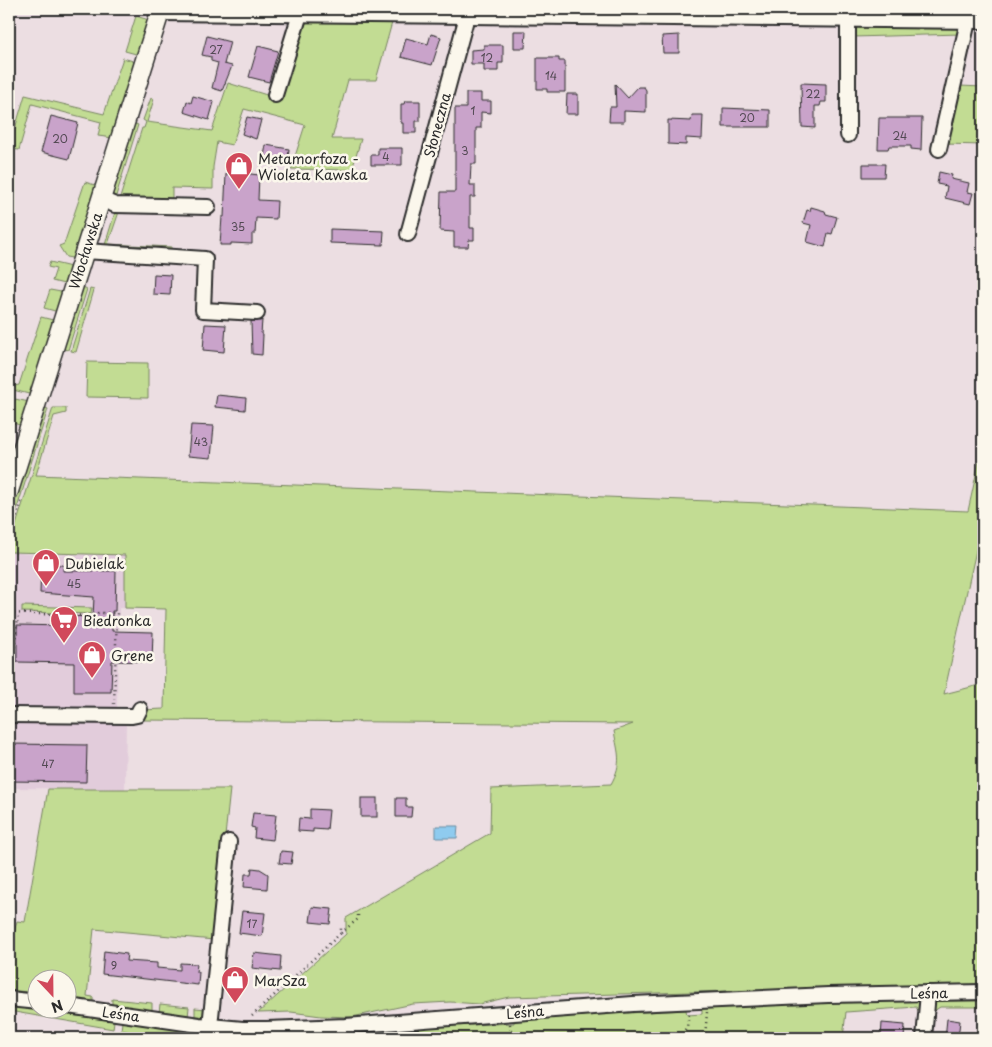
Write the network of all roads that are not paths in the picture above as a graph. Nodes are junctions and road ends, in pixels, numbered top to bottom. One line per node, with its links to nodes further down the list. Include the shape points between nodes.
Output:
1 (161, 11): 3 (street); 12 (main road, Włocławska)
2 (518, 12): 4 (street); 5 (street)
3 (300, 14): 5 (street); 9 (street)
4 (794, 14): 6 (street)
5 (467, 16): 14 (street, Słoneczna)
6 (848, 20): 7 (street); 10 (street)
7 (968, 21): 8 (street); 11 (street)
8 (983, 21)
9 (275, 94)
10 (848, 135)
11 (938, 149)
12 (101, 199): 13 (street, via 115,205); 15 (main road, Włocławska)
13 (208, 207)
14 (408, 234)
15 (84, 251): 16 (street, via 205,259 203,310); 17 (main road, Włocławska)
16 (256, 313)
17 (9, 491)
18 (140, 710): 19 (street, via 132,716)
19 (9, 714)
20 (229, 842): 26 (street)
21 (983, 992): 22 (street, Leśna)
22 (928, 993): 27 (street, Leśna, via 633,1004); 28 (street)
23 (9, 998): 24 (street)
24 (28, 1001)
25 (78, 1007): 26 (street, Leśna)
26 (210, 1026): 27 (street, Leśna)
27 (235, 1032)
28 (924, 1038)

